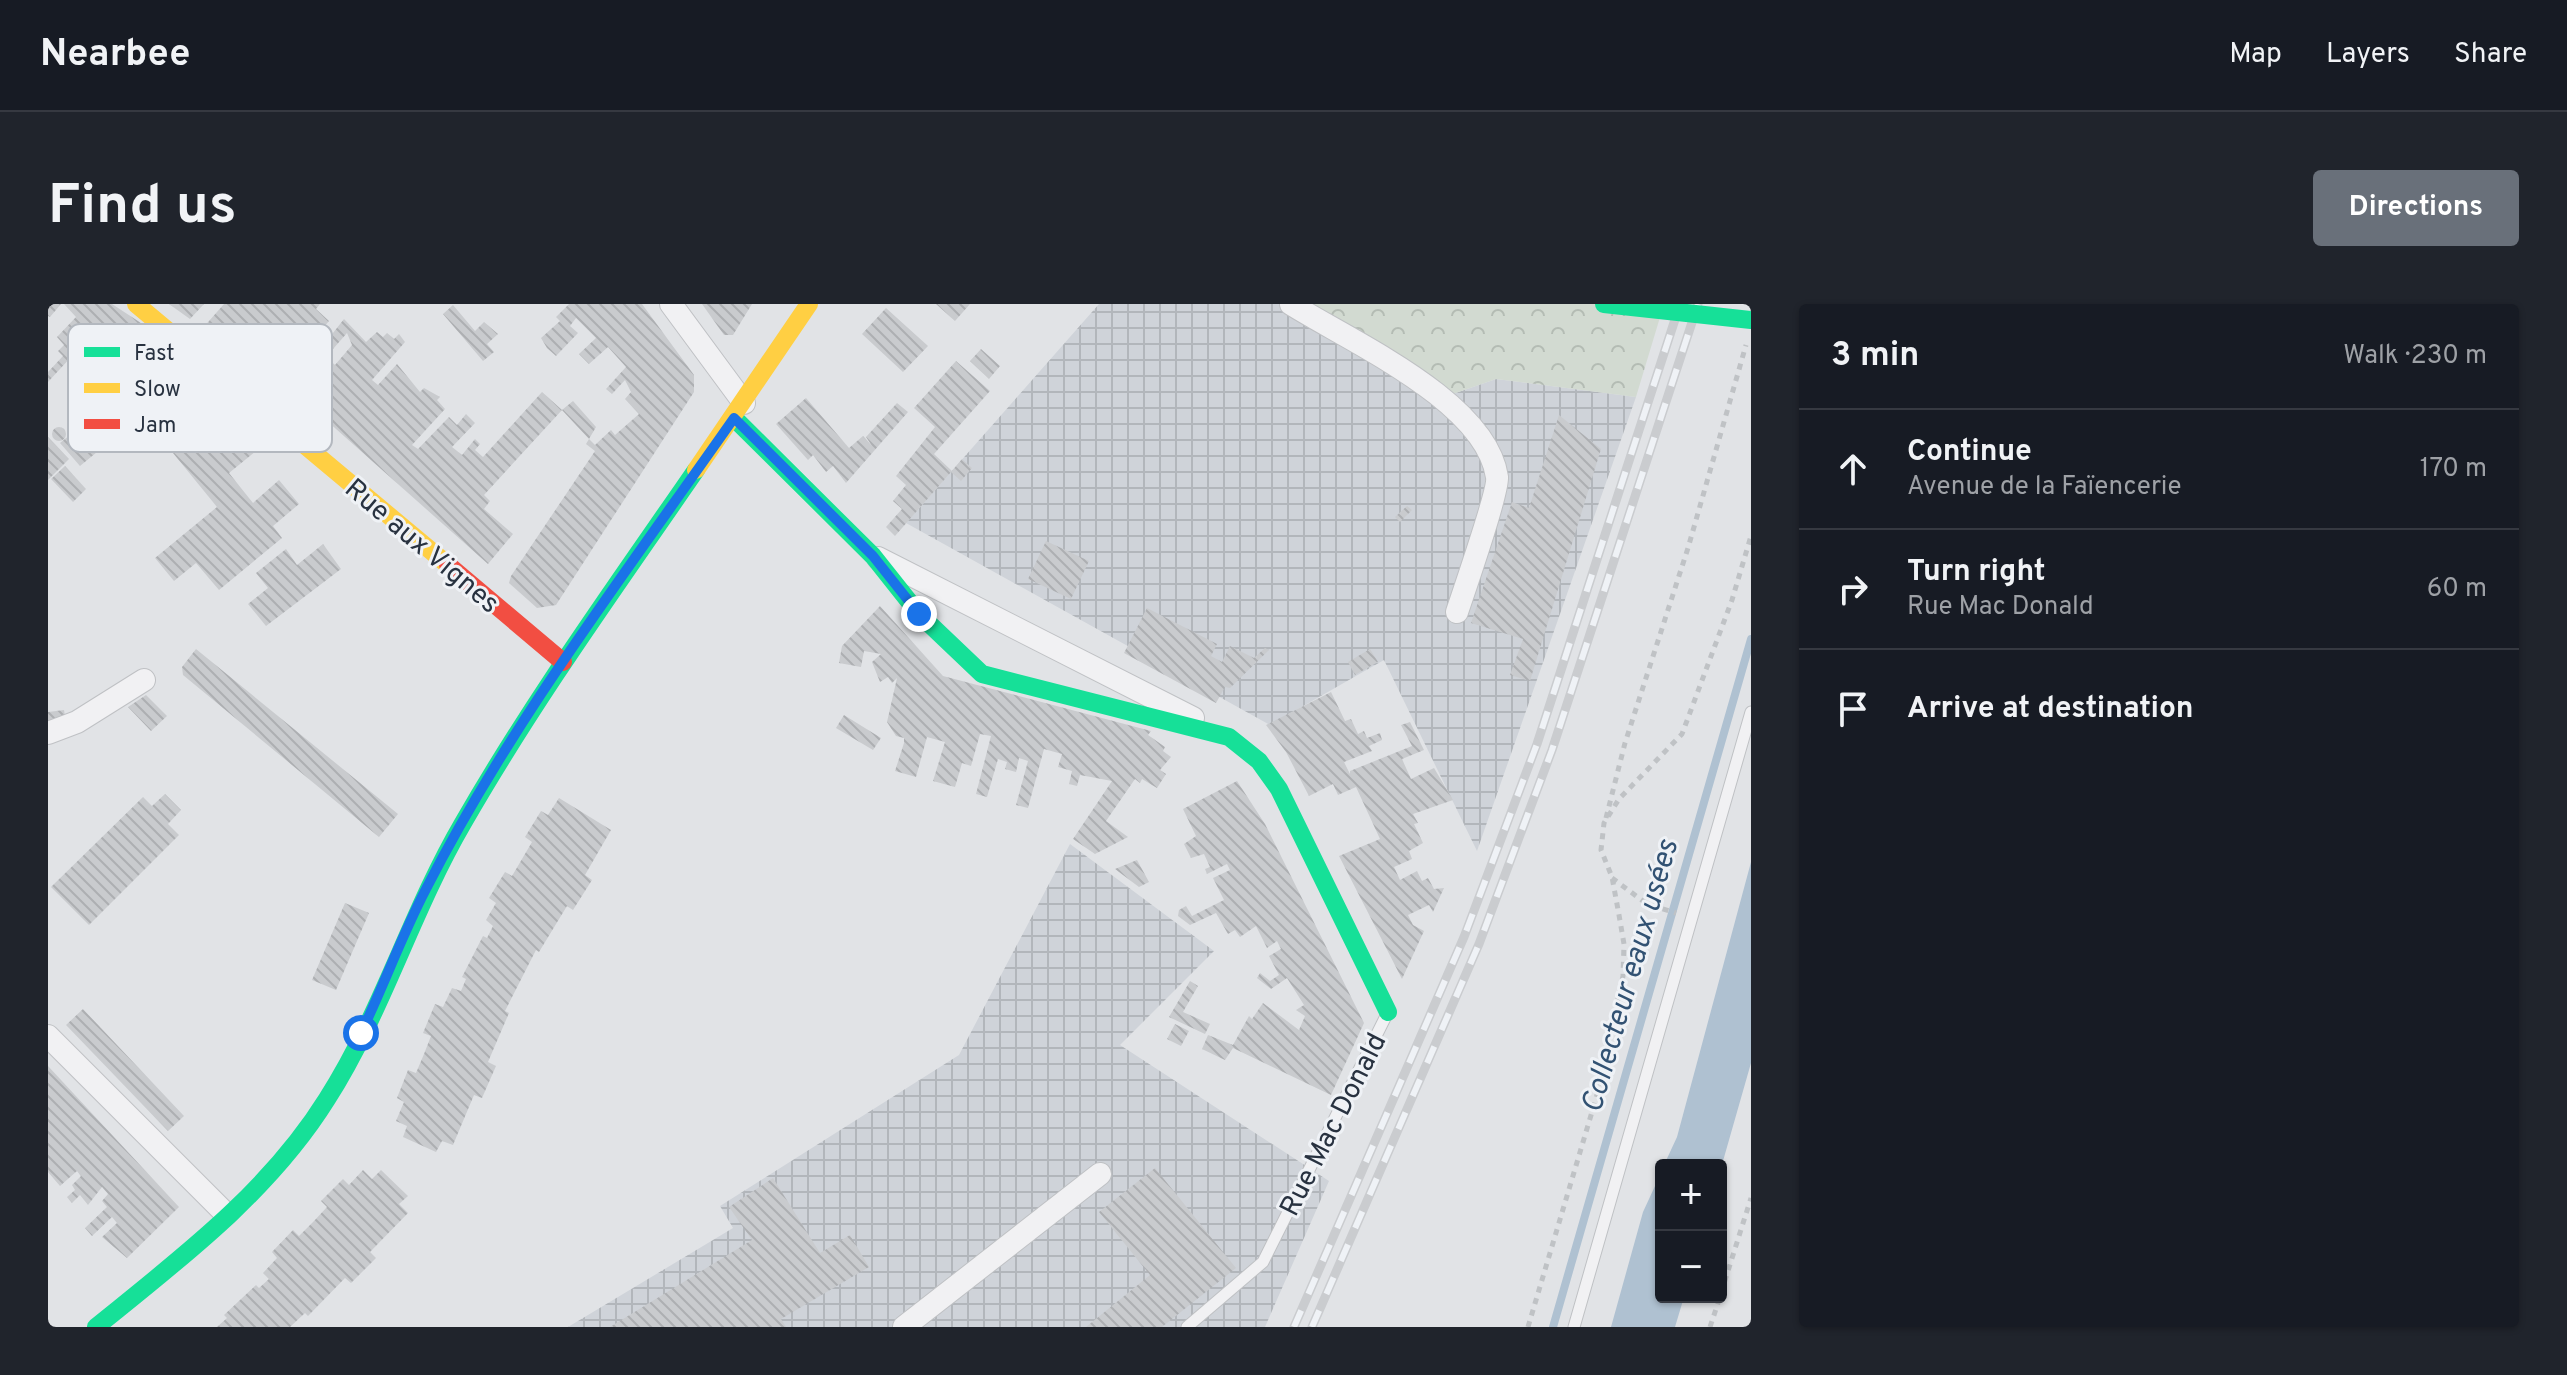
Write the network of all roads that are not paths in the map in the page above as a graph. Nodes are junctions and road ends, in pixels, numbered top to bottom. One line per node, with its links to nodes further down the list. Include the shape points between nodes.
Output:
1 (136, 304): 7 (street, Rue aux Vignes)
2 (671, 304): 8 (street, Rue Mac Donald)
3 (809, 304): 8 (street)
4 (1291, 304): 11 (street, via 1444,397 1481,435 1498,479)
5 (1604, 304): 6 (street, bridge)
6 (1751, 320)
7 (160, 324)
8 (739, 410): 10 (street, Rue Mac Donald); 12 (street)
9 (313, 452): 12 (street, Rue aux Vignes)
10 (873, 556): 16 (street, Rue Mac Donald); 16 (street, Rue Mac Donald, via 919,614 982,674)
11 (1457, 612)
12 (563, 662): 20 (street, via 425,891 328,1098 288,1155)
13 (144, 680): 15 (street, via 77,722)
14 (1751, 712): 24 (lane)
15 (48, 733)
16 (1229, 737): 17 (street, Rue Mac Donald, via 1259,761 1279,789)
17 (1388, 1012): 23 (lane, Rue Mac Donald, via 1263,1262)
18 (48, 1036): 20 (street)
19 (1100, 1174): 21 (street)
20 (226, 1214): 22 (street)
21 (912, 1325)
22 (96, 1327)
23 (1187, 1327)
24 (1574, 1327)

